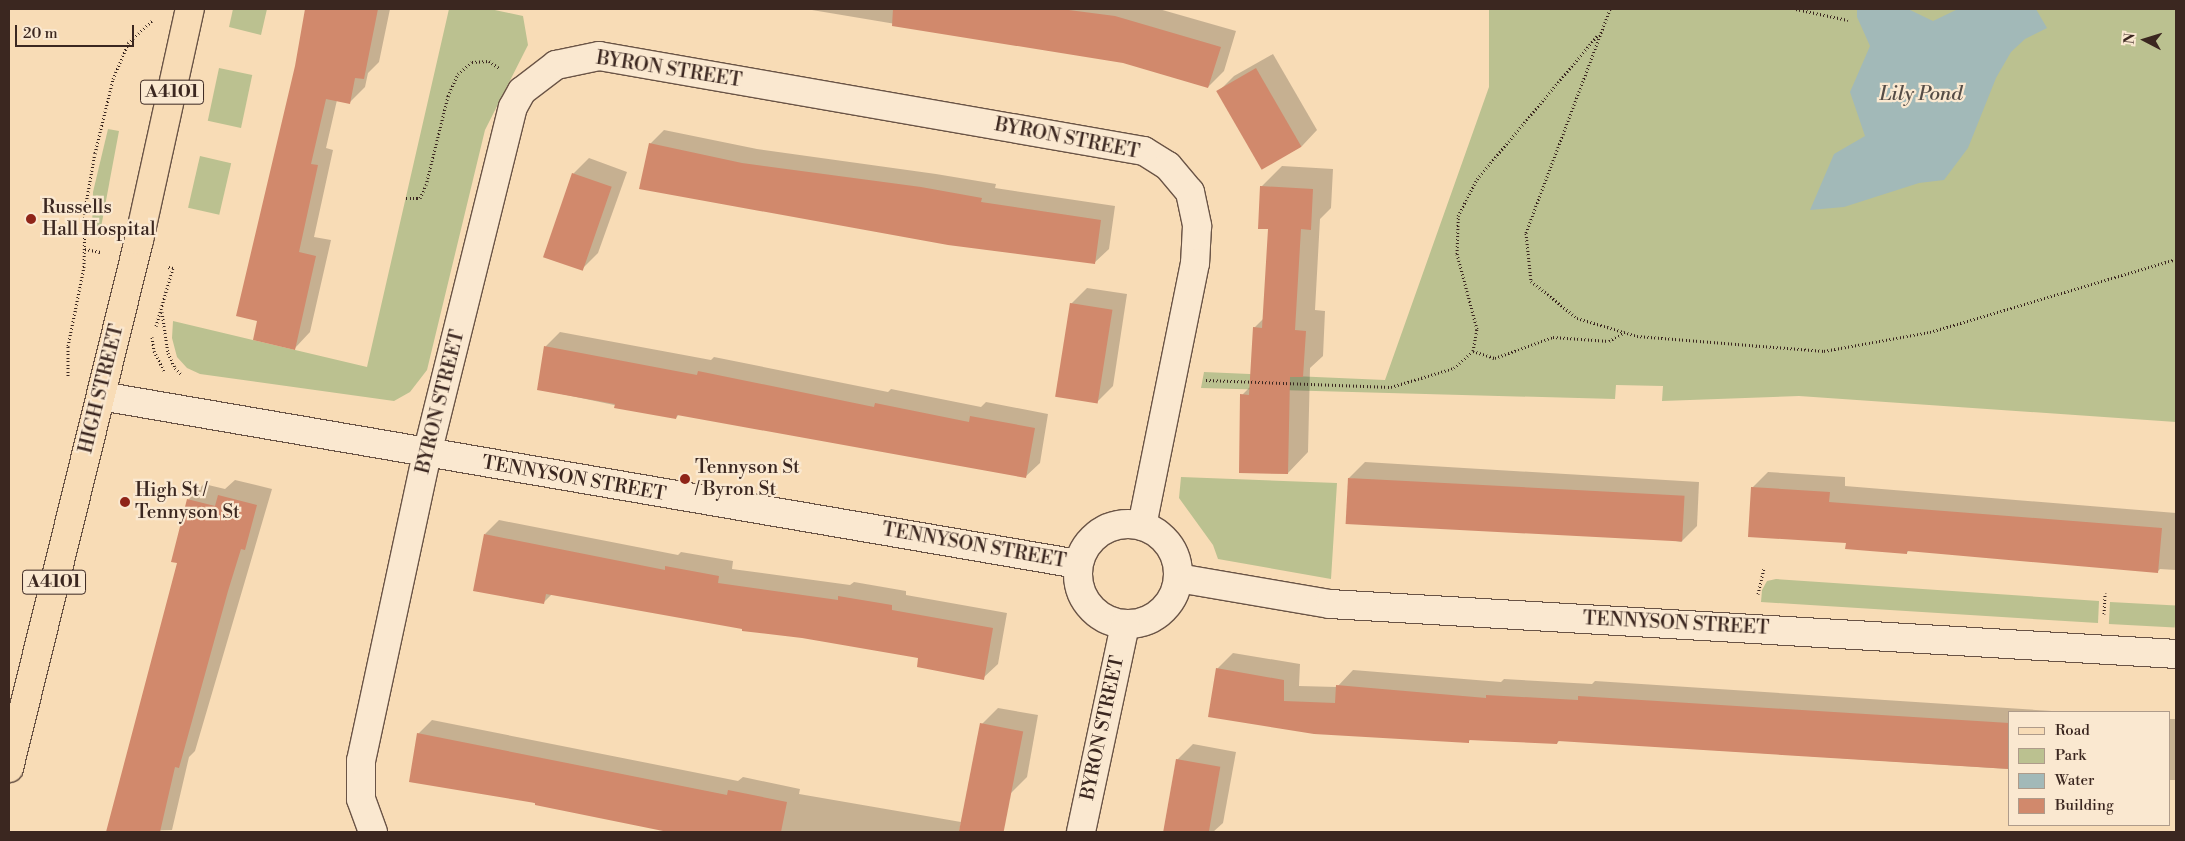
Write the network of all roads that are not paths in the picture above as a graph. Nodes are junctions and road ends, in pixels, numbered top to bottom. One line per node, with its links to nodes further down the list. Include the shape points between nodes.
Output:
1 (190, 9): 2 (main road, HIGH STREET / A4101)
2 (101, 396): 3 (street, TENNYSON STREET); 9 (main road, HIGH STREET / A4101)
3 (427, 454): 4 (street, BYRON STREET, via 513,107 522,91 556,65 600,56 1144,151 1182,178 1190,192 1197,226 1194,263); 5 (street, TENNYSON STREET); 11 (street, BYRON STREET, via 361,761 362,798)
4 (1142, 526): 5 (street, via 1125,524 1109,527 1084,548); 6 (street, via 1158,533 1169,546 1176,561)
5 (1078, 564): 7 (street, via 1078,581 1088,604 1108,621)
6 (1178, 578): 7 (street, via 1166,607 1140,624); 8 (street, TENNYSON STREET, via 1330,604)
7 (1124, 625): 12 (street, BYRON STREET)
8 (2176, 654)
9 (12, 738): 10 (main road, HIGH STREET / A4101)
10 (9, 768)
11 (373, 832)
12 (1081, 832)

